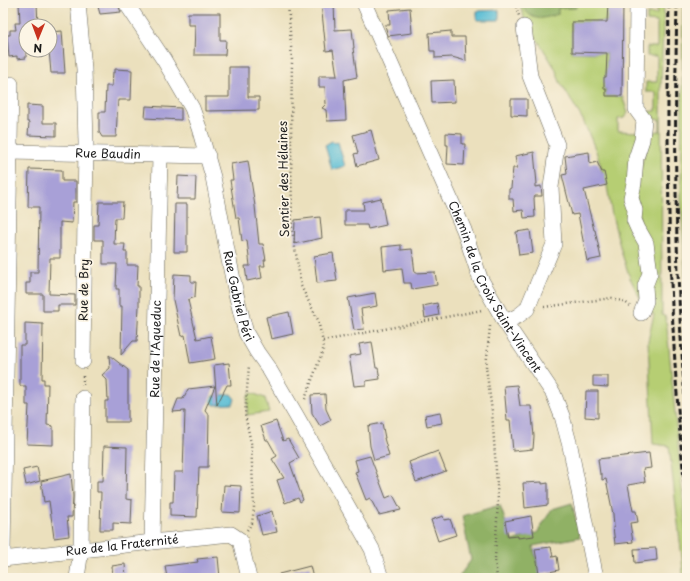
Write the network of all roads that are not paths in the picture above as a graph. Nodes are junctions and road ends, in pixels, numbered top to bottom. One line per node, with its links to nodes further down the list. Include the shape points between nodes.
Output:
1 (78, 3): 8 (street, Rue de Bry, via 84,69)
2 (126, 3): 10 (street, Rue Gabriel Péri, via 192,108)
3 (364, 3): 12 (street, Chemin de la Croix Saint-Vincent, via 464,230 480,278)
4 (637, 3): 11 (street, via 636,109 644,120 631,198 635,210 634,220 646,243 650,273 645,286 646,301)
5 (524, 27): 12 (street, via 530,76 557,145 551,186 554,244 527,309 518,316)
6 (11, 84): 7 (street)
7 (9, 152): 8 (street, Rue Baudin); 16 (street)
8 (86, 154): 9 (street, Rue Baudin); 13 (street, Rue de Bry)
9 (160, 155): 10 (street, Rue Baudin); 15 (street, Rue de l'Aqueduc)
10 (208, 156): 21 (street, Rue Gabriel Péri, via 246,333 372,549)
11 (641, 313)
12 (502, 318): 22 (street, Chemin de la Croix Saint-Vincent, via 553,393 562,416)
13 (83, 361)
14 (83, 398): 17 (street)
15 (152, 542): 17 (street, Rue de la Fraternité); 20 (street, Rue de la Fraternité, via 231,534 240,540)
16 (3, 550)
17 (81, 550): 18 (street, Rue de la Fraternité); 19 (street)
18 (3, 559)
19 (77, 578)
20 (249, 578)
21 (381, 578)
22 (596, 578)

